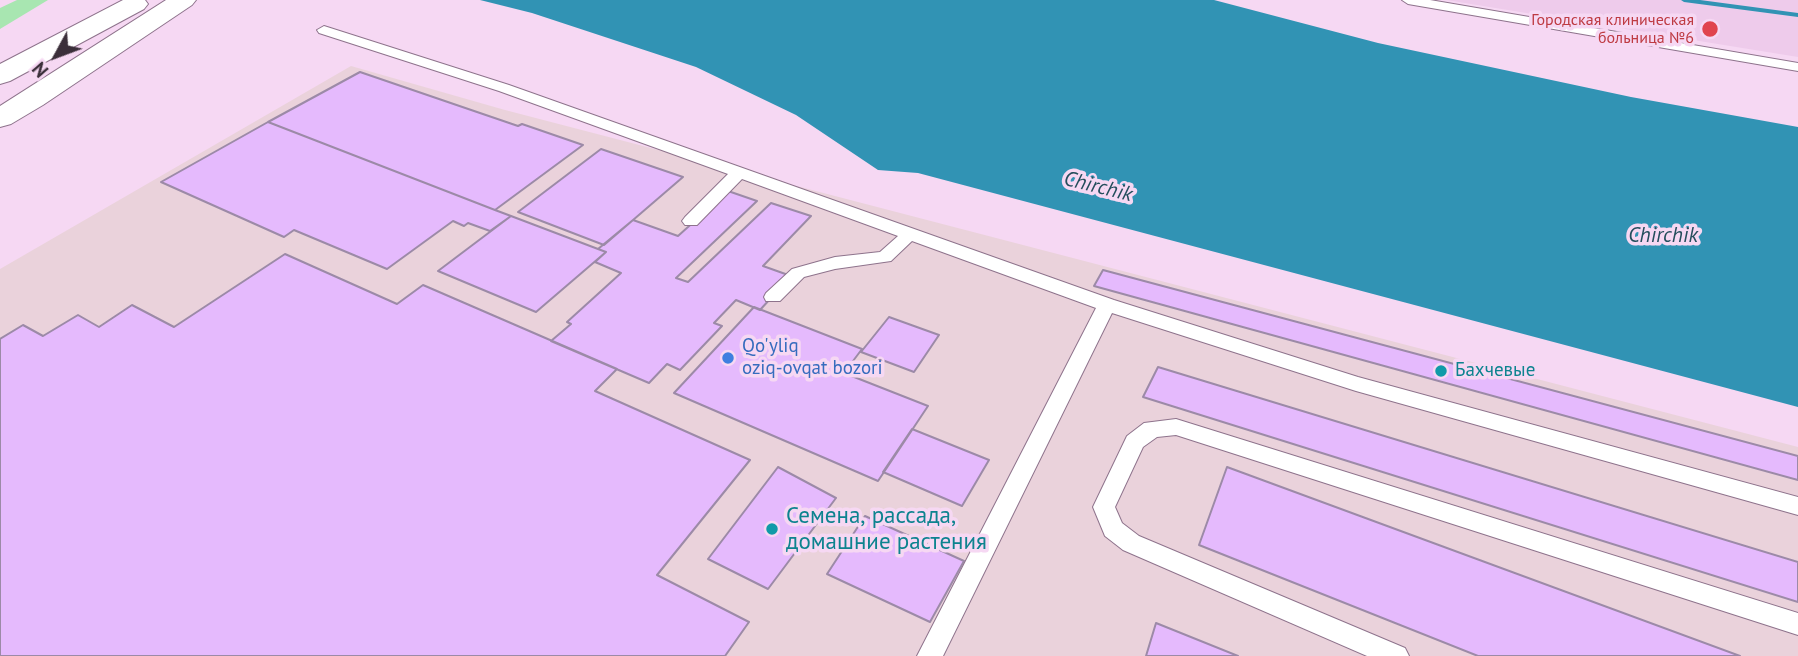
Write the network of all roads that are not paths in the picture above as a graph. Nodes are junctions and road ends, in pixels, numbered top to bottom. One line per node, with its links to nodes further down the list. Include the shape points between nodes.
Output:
1 (135, 0): 7 (highway)
2 (143, 0): 9 (highway)
3 (177, 0): 10 (highway)
4 (183, 0): 11 (highway)
5 (1408, 0): 8 (lane)
6 (324, 30): 12 (lane, via 504,88)
7 (0, 58)
8 (1798, 67)
9 (0, 75)
10 (0, 92)
11 (0, 118)
12 (739, 173): 13 (lane); 14 (lane)
13 (691, 221)
14 (910, 234): 15 (lane, via 885,257 797,273); 16 (lane)
15 (773, 297)
16 (1107, 305): 17 (lane, via 1356,384); 19 (lane)
17 (1798, 506)
18 (1798, 624): 20 (lane, via 1176,427 1152,429 1135,442 1104,507 1113,529 1130,543)
19 (930, 656)
20 (1396, 656)

